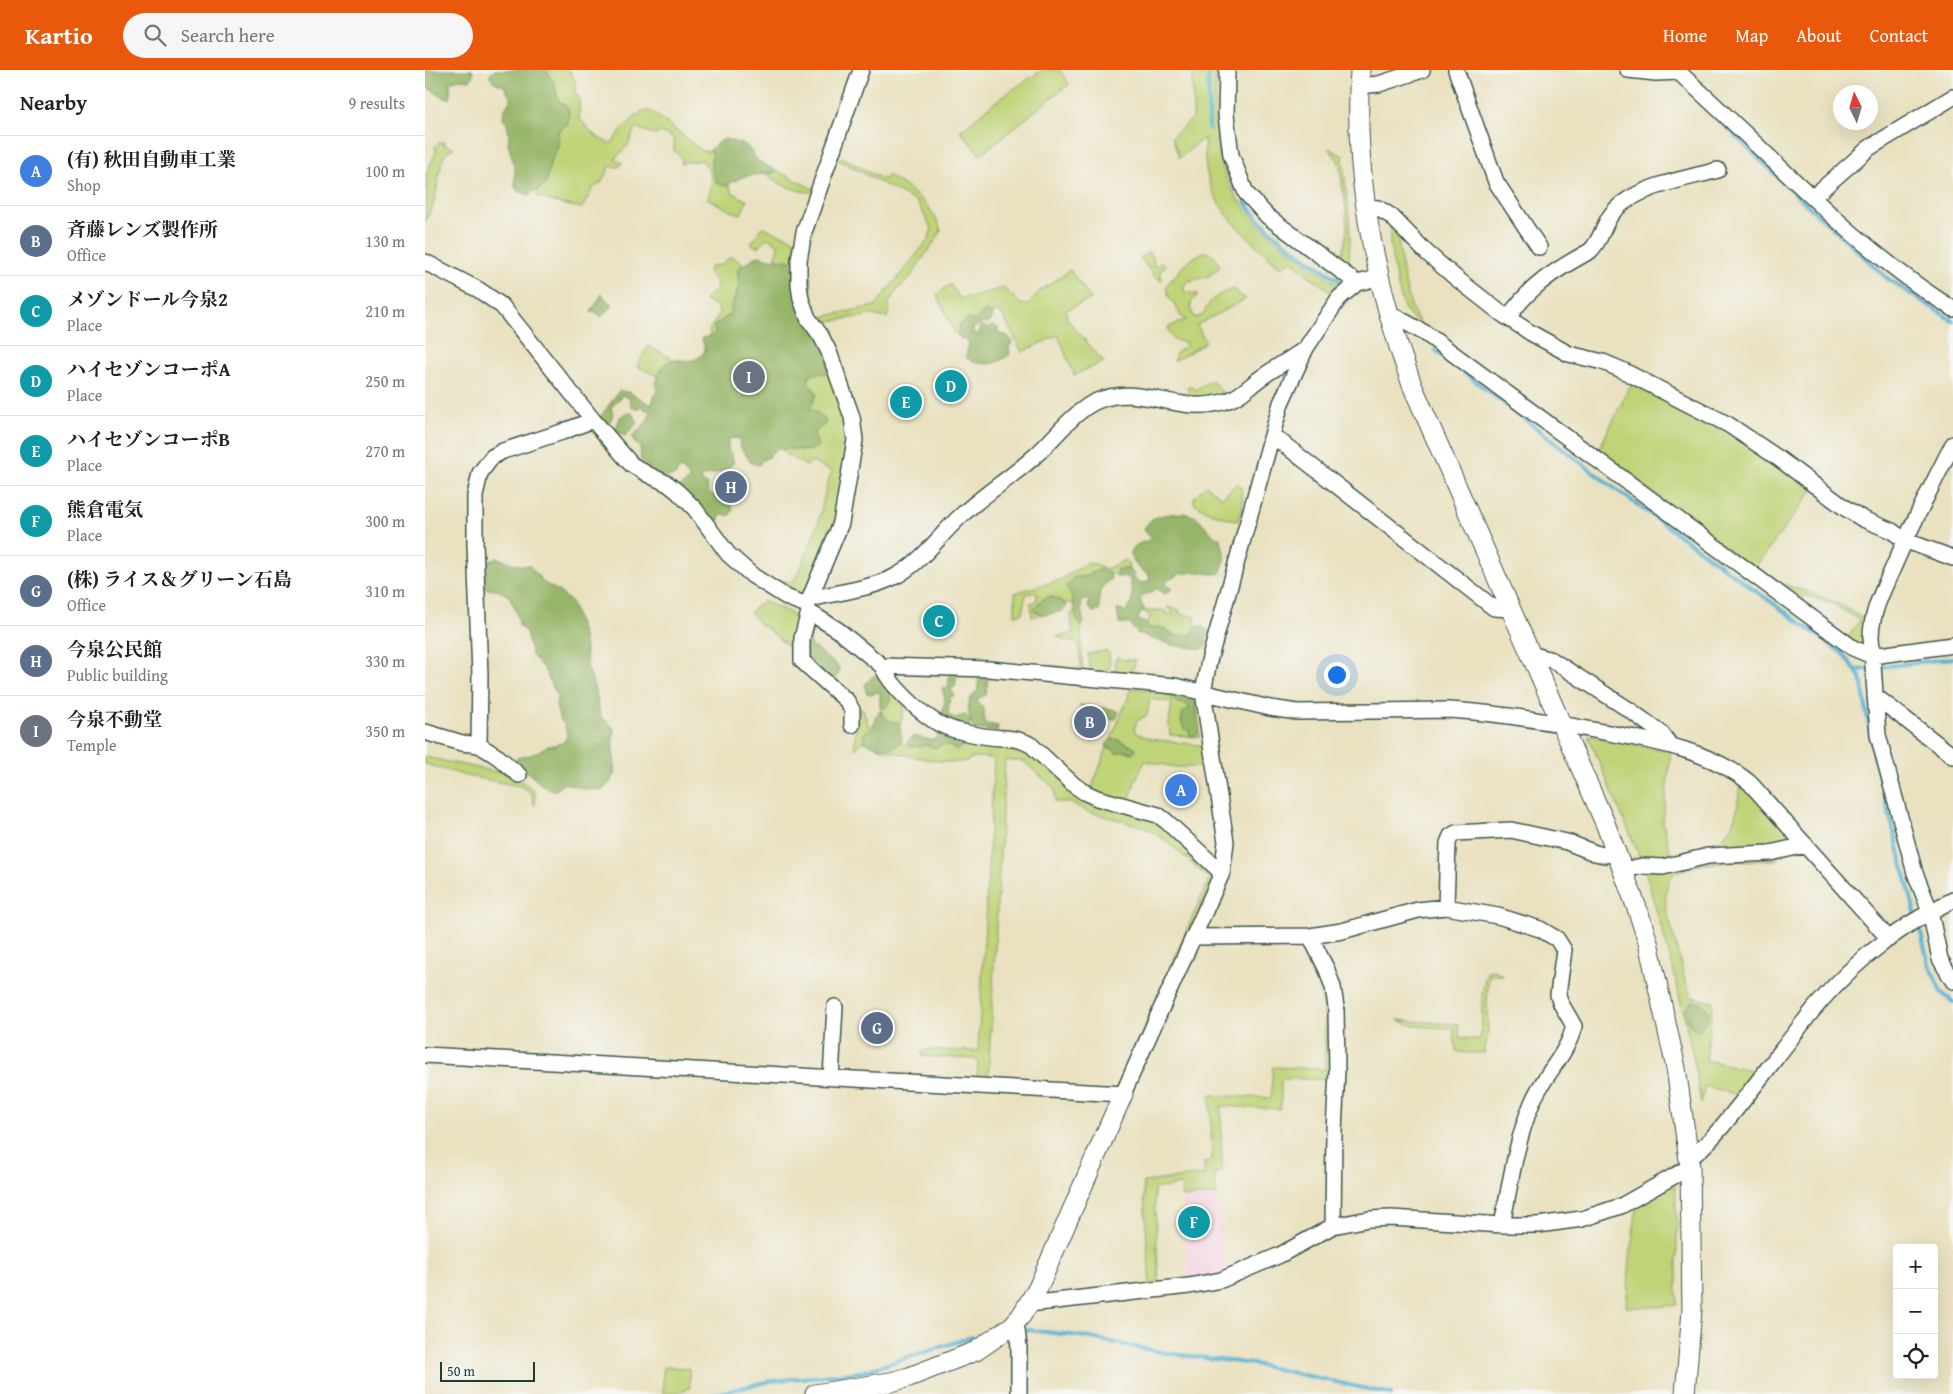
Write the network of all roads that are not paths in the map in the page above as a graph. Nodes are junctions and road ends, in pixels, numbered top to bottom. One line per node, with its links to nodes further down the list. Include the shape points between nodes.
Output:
1 (861, 70): 25 (street, via 799,254 799,285 804,308 829,352 853,417 855,440 841,523)
2 (1227, 70): 15 (street, via 1226,116 1231,156 1246,193 1267,216)
3 (1422, 70): 7 (street, via 1379,84)
4 (1456, 70): 12 (street, via 1496,182)
5 (1628, 70): 6 (street)
6 (1678, 71): 10 (street)
7 (1359, 78): 11 (street, via 1359,142)
8 (1953, 97): 10 (street, via 1869,148)
9 (1718, 170): 18 (street, via 1654,188 1630,199 1605,222 1596,245 1590,251 1540,282)
10 (1813, 197): 16 (street, via 1895,270)
11 (1365, 207): 14 (street); 18 (street, via 1378,208 1391,216 1427,253)
12 (1539, 247)
13 (425, 262): 20 (street, via 502,306)
14 (1379, 278): 15 (street); 17 (street)
15 (1357, 283): 19 (street, via 1339,298)
16 (1953, 309)
17 (1387, 312): 26 (street, via 1411,385); 29 (street, via 1425,333 1817,623 1853,648)
18 (1508, 318): 23 (street, via 1569,354 1610,364 1729,425 1845,508)
19 (1306, 348): 21 (street, via 1281,403); 25 (street, via 1263,376 1241,395 1212,405 1192,406 1132,394 1106,397 1087,405 1024,466 963,514 917,562 884,581)
20 (593, 420): 25 (street, via 631,464 668,484 686,499 728,554 753,576 788,598); 36 (street, via 503,451 492,457 480,473 475,496)
21 (1272, 435): 26 (street, via 1494,608); 31 (street)
22 (1953, 444): 23 (street)
23 (1904, 540): 24 (street); 29 (street, via 1873,618)
24 (1953, 558)
25 (809, 605): 30 (street); 34 (street, via 802,638 802,661 847,701 852,710)
26 (1511, 609): 28 (street)
27 (1953, 645): 29 (street)
28 (1530, 654): 33 (street); 37 (street, via 1552,660 1631,711 1661,732)
29 (1872, 656): 32 (street)
30 (883, 666): 31 (street, via 1017,671 1175,686); 42 (street, via 904,696 937,722 981,736 1023,740 1084,792 1158,815)
31 (1203, 692): 33 (street, via 1297,712 1450,710); 42 (street, via 1226,842)
32 (1875, 696): 38 (street); 45 (street, via 1878,734)
33 (1561, 724): 37 (street); 41 (street)
34 (852, 725)
35 (425, 732): 36 (street)
36 (479, 745): 39 (street)
37 (1670, 745): 40 (street, via 1736,771)
38 (1953, 756)
39 (519, 775)
40 (1806, 845): 41 (street, via 1770,853 1708,856 1669,866); 48 (street)
41 (1620, 862): 44 (street, via 1567,842 1511,830 1456,833 1449,843); 54 (street, via 1639,911 1663,1006 1676,1068)
42 (1222, 873): 47 (street)
43 (1953, 900): 45 (street)
44 (1446, 907): 46 (street, via 1418,910 1342,931); 55 (street, via 1498,916 1540,929 1557,939 1564,950 1558,995 1574,1026 1572,1035 1528,1113)
45 (1928, 912): 48 (street); 49 (street, via 1940,960)
46 (1310, 936): 47 (street); 56 (street, via 1333,986 1336,1007)
47 (1194, 937): 53 (street)
48 (1889, 938): 54 (street, via 1835,984 1761,1079)
49 (1953, 981)
50 (835, 1008): 52 (street)
51 (425, 1055): 52 (street)
52 (831, 1078): 53 (street)
53 (1123, 1094): 57 (street)
54 (1689, 1163): 55 (street, via 1641,1196 1603,1213 1538,1225); 61 (street, via 1692,1310)
55 (1502, 1225): 56 (street, via 1391,1218)
56 (1333, 1226): 57 (street, via 1280,1255 1221,1280 1194,1286)
57 (1029, 1304): 58 (street)
58 (1016, 1321): 59 (street, via 976,1351 909,1376); 60 (street)
59 (815, 1394)
60 (1019, 1394)
61 (1685, 1394)

